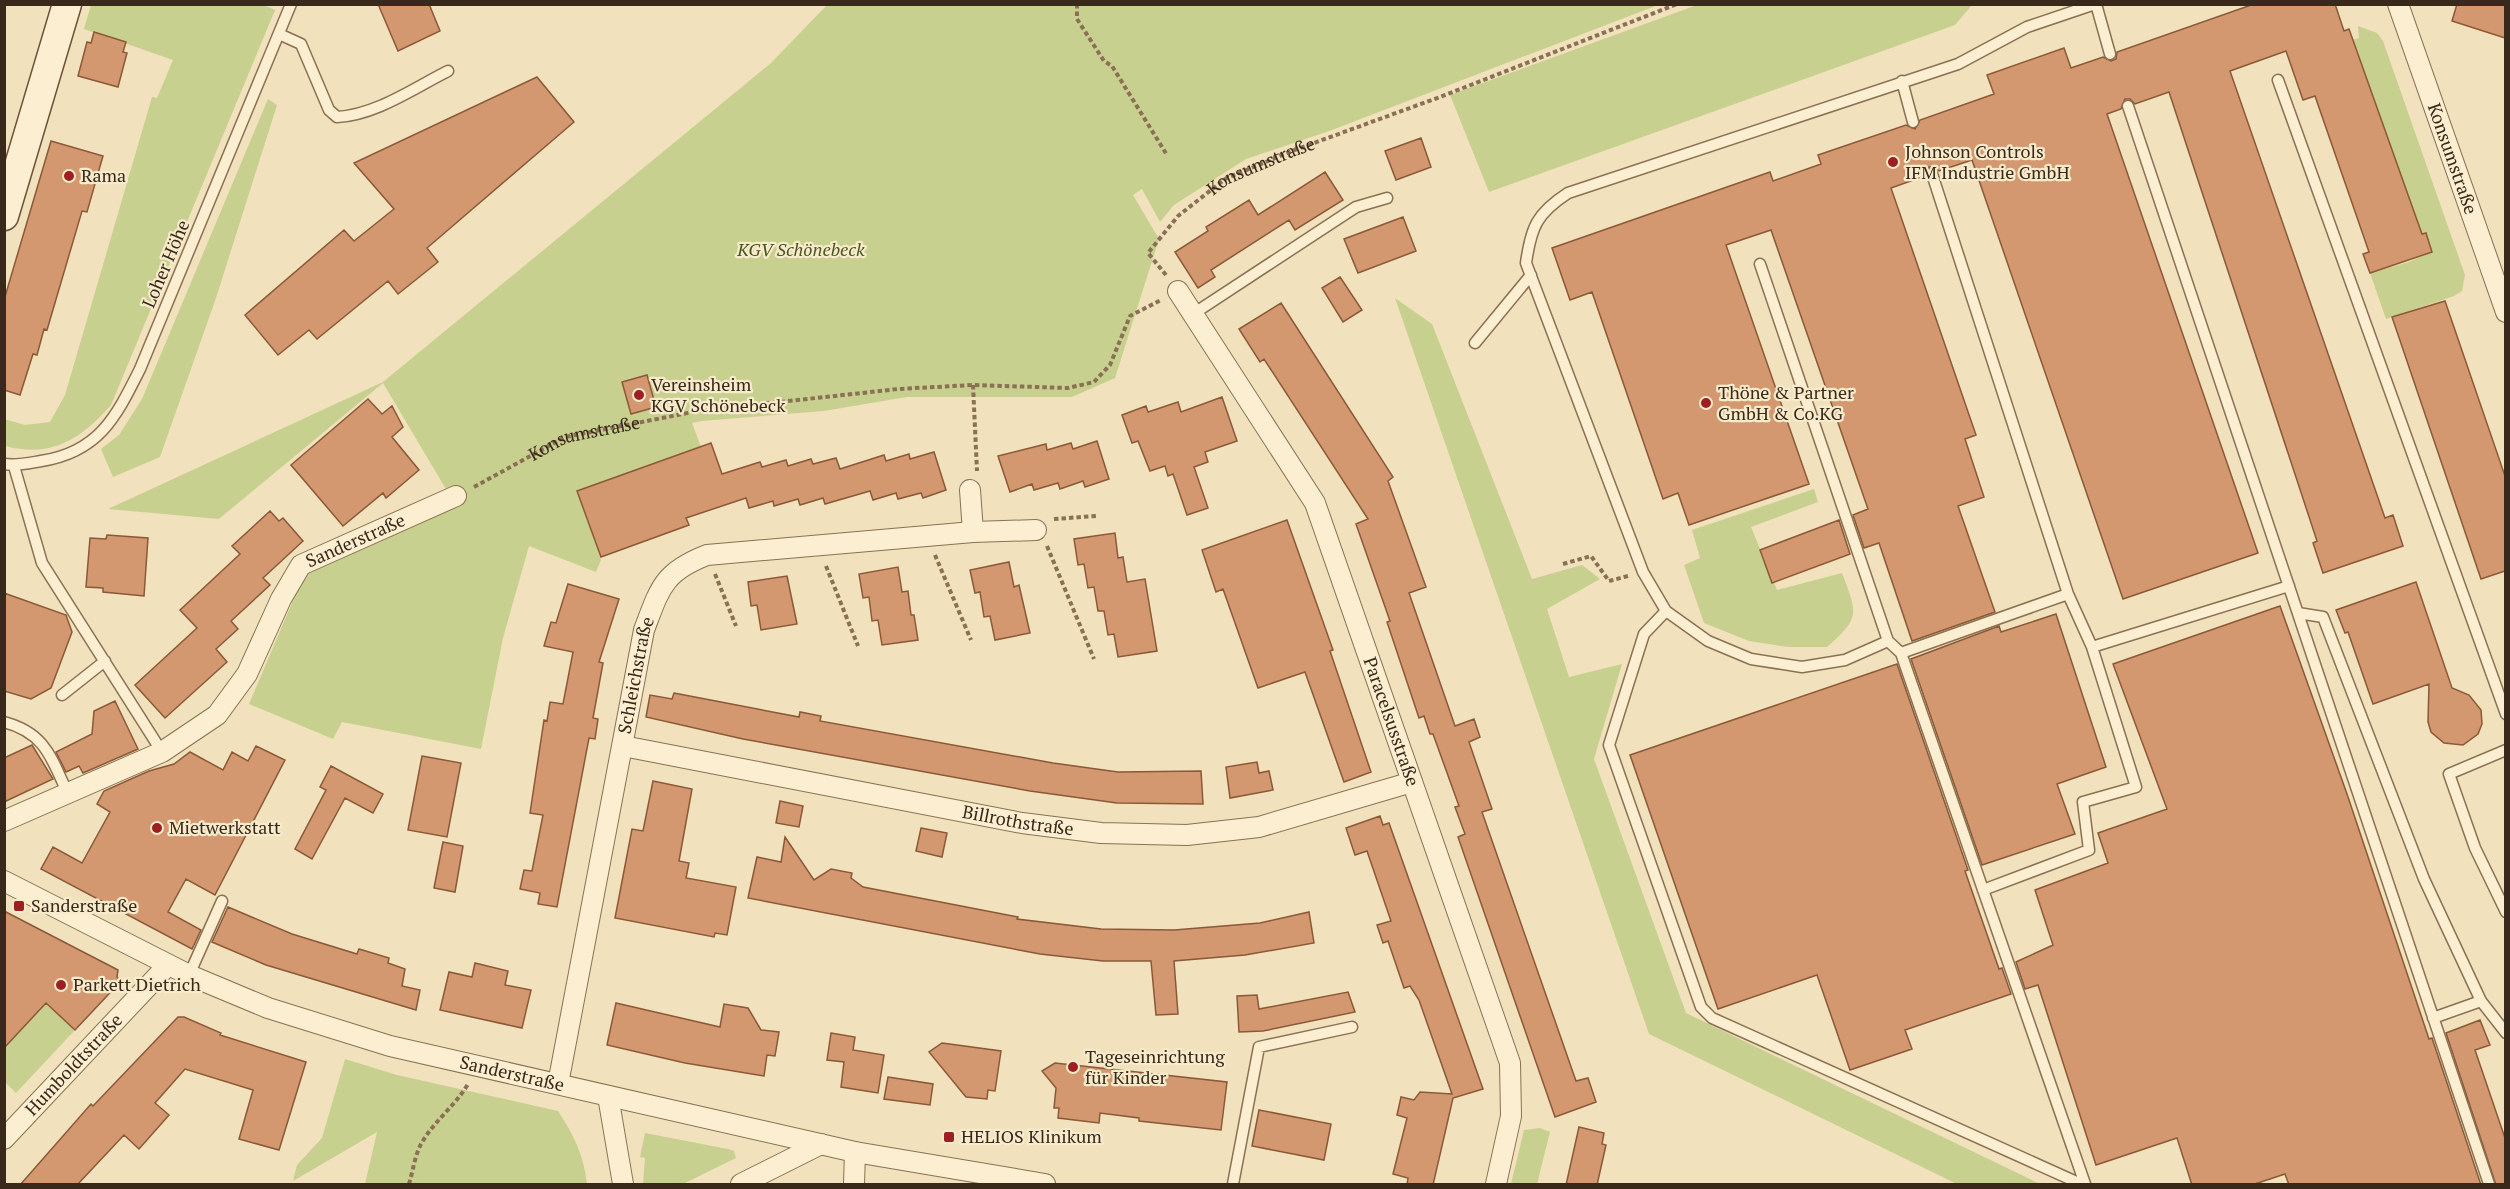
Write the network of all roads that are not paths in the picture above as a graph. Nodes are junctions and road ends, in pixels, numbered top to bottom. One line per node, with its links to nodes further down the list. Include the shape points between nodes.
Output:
1 (67, 4): 14 (main road)
2 (291, 4): 5 (lane, Loher Höhe)
3 (2095, 4): 6 (lane); 9 (lane, via 2027,27 1958,64)
4 (2398, 4): 18 (street, Konsumstraße)
5 (279, 34): 7 (lane, via 301,44 328,110 337,117 376,107); 21 (lane, Loher Höhe, via 120,410 96,439 63,458)
6 (2110, 54)
7 (448, 71)
8 (2278, 80): 35 (lane)
9 (1902, 81): 11 (lane); 16 (lane, via 1568,193 1545,208 1530,234 1526,263)
10 (2127, 106): 26 (lane)
11 (1913, 123)
12 (1932, 174): 27 (lane)
13 (1387, 198): 19 (lane, via 1356,207)
14 (4, 216)
15 (1761, 264): 30 (lane)
16 (1531, 275): 20 (lane); 28 (lane, via 1643,572)
17 (1179, 291): 19 (street, Paracelsusstraße)
18 (2505, 312)
19 (1194, 314): 40 (street, Paracelsusstraße, via 1315,503)
20 (1475, 343)
21 (9, 465): 33 (lane, via 42,563)
22 (970, 490): 25 (street)
23 (456, 496): 39 (street, Sanderstraße, via 300,565 280,599 247,674 217,715)
24 (1036, 530): 25 (street, Schleichstraße)
25 (973, 532): 37 (street, Schleichstraße, via 707,555 685,564 662,584 644,630)
26 (2289, 586): 29 (lane); 31 (lane)
27 (2068, 594): 31 (lane); 32 (lane)
28 (1666, 611): 30 (lane, via 1707,641 1751,659 1802,667 1845,660); 64 (lane, via 1644,634 1609,746 1701,1007 1712,1018)
29 (2298, 613): 49 (lane, via 2323,617 2424,879); 50 (lane)
30 (1888, 641): 32 (lane)
31 (2092, 647): 44 (lane, via 2136,787 2083,802 2089,850)
32 (1902, 653): 44 (lane)
33 (105, 661): 34 (lane); 39 (lane)
34 (62, 695)
35 (2505, 714)
36 (4, 722): 41 (lane, via 36,735 50,752)
37 (623, 746): 40 (street, Billrothstraße, via 1022,823 1101,833 1186,835 1259,827); 53 (street, Schleichstraße)
38 (2505, 750): 46 (lane, via 2449,774 2475,848)
39 (162, 752): 41 (street, Sanderstraße)
40 (1412, 783): 63 (street, Paracelsusstraße, via 1510,1063 1512,1116)
41 (67, 792): 42 (street, Sanderstraße)
42 (4, 821)
43 (4, 881): 47 (street, Sanderstraße)
44 (1983, 890): 65 (lane)
45 (222, 901): 48 (lane)
46 (2505, 912)
47 (168, 965): 48 (street, Sanderstraße); 55 (street, Humboldtstraße)
48 (189, 975): 53 (street, Sanderstraße, via 268,1008 390,1046)
49 (2481, 1001): 50 (lane); 52 (lane)
50 (2433, 1018): 66 (lane)
51 (1352, 1027): 62 (lane, via 1258,1047)
52 (2505, 1033)
53 (558, 1084): 54 (street, Sanderstraße)
54 (608, 1096): 56 (street, Sanderstraße); 58 (street)
55 (4, 1139)
56 (821, 1144): 57 (street, Sanderstraße); 59 (street)
57 (855, 1152): 60 (street); 61 (street, Sanderstraße)
58 (623, 1185)
59 (741, 1185)
60 (855, 1185)
61 (1045, 1185)
62 (1233, 1185)
63 (1496, 1185)
64 (2081, 1185)
65 (2085, 1185)
66 (2489, 1185)

